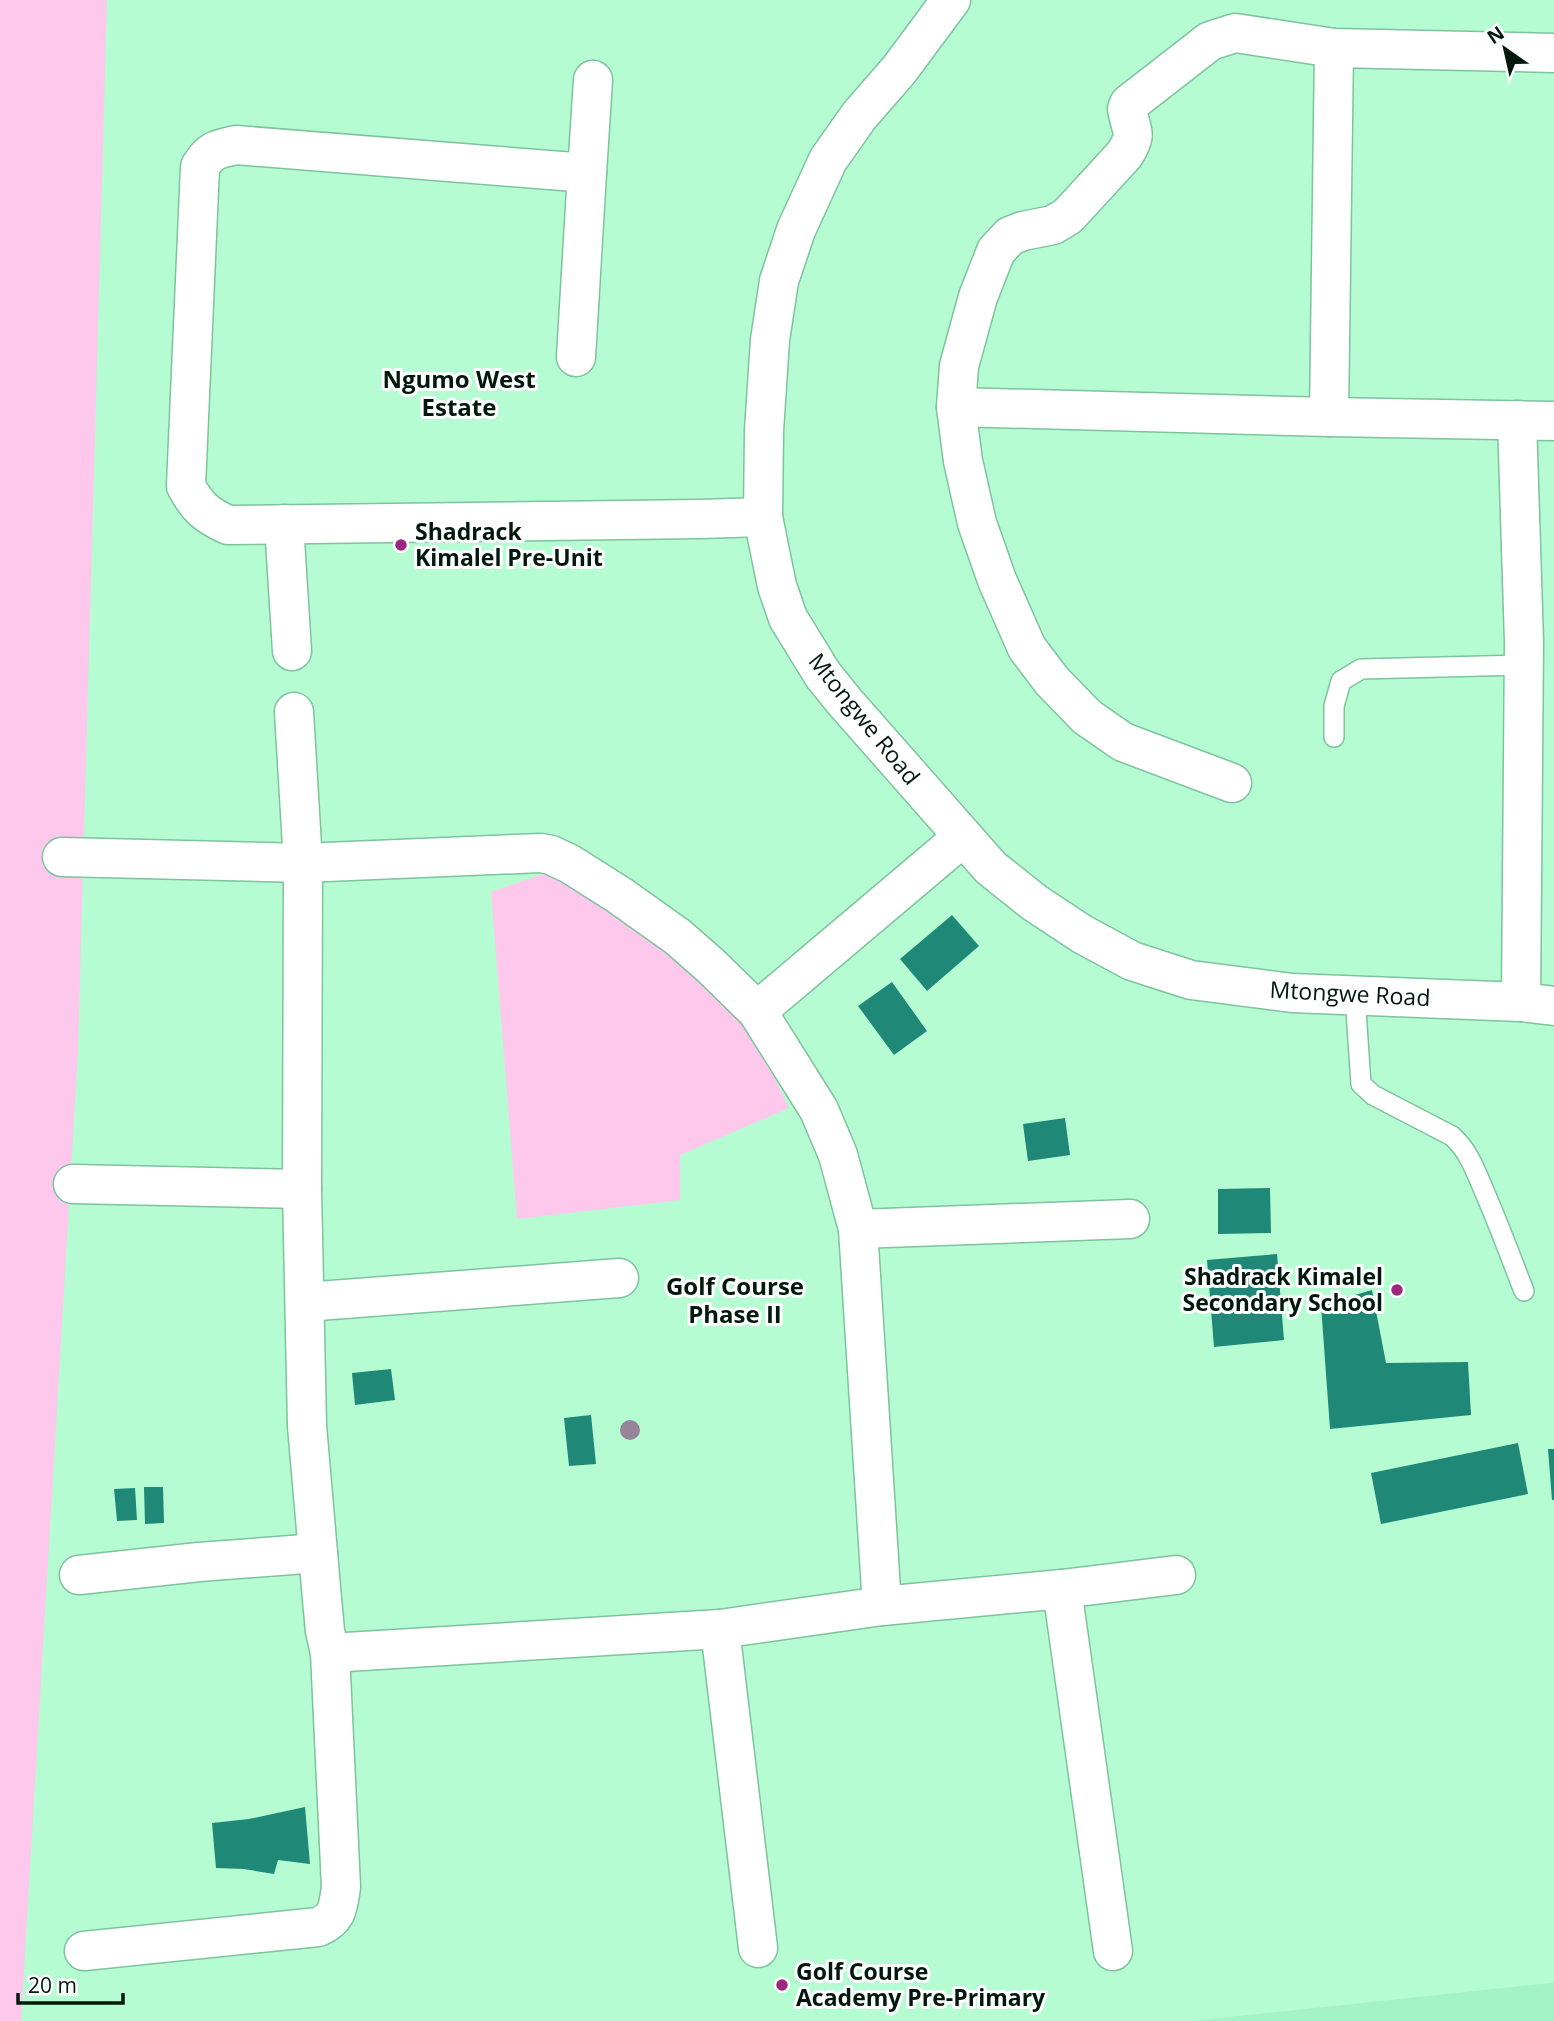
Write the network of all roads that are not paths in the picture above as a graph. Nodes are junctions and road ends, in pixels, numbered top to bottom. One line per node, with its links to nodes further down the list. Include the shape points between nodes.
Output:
1 (951, 0): 10 (street, Mtongwe Road, via 828,160 796,229 779,281 770,340)
2 (1334, 48): 3 (street); 7 (street, via 1235,33 1210,41 1129,104 1131,144 1087,196 1061,221 1010,236 996,251 959,366); 8 (street)
3 (1554, 53)
4 (593, 80): 5 (street)
5 (587, 173): 6 (street); 11 (street, via 236,145 207,155 200,167 186,486 195,504 228,525)
6 (576, 357)
7 (956, 407): 8 (street); 16 (street, via 977,523 1027,648 1087,717 1123,741)
8 (1329, 417): 9 (street)
9 (1535, 420): 13 (street)
10 (763, 517): 11 (street); 17 (street, Mtongwe Road, via 788,618 823,675)
11 (284, 524): 12 (street)
12 (292, 651)
13 (1523, 665): 15 (lane, via 1362,669 1341,681 1334,706); 21 (street)
14 (293, 712): 19 (street)
15 (1334, 737)
16 (1232, 783)
17 (963, 837): 20 (street, Mtongwe Road, via 991,868 1035,903 1132,961 1191,980); 22 (street)
18 (62, 857): 19 (street)
19 (303, 863): 22 (street, via 551,855 678,937); 24 (street)
20 (1355, 996): 21 (street, Mtongwe Road); 28 (lane, via 1361,1083 1373,1096 1461,1143)
21 (1537, 1004)
22 (757, 1011): 26 (street, via 819,1110 838,1155)
23 (73, 1185): 24 (street)
24 (302, 1189): 29 (street)
25 (1130, 1219): 26 (street)
26 (858, 1229): 34 (street)
27 (619, 1278): 29 (street)
28 (1524, 1291)
29 (304, 1302): 30 (street, via 307,1426)
30 (318, 1553): 31 (street); 36 (street)
31 (79, 1575)
32 (1176, 1575): 33 (street)
33 (1062, 1589): 34 (street); 39 (street)
34 (882, 1606): 35 (street)
35 (720, 1629): 36 (street); 37 (street)
36 (330, 1653): 38 (street, via 341,1887 335,1915 318,1927)
37 (758, 1948)
38 (84, 1951)
39 (1113, 1951)

